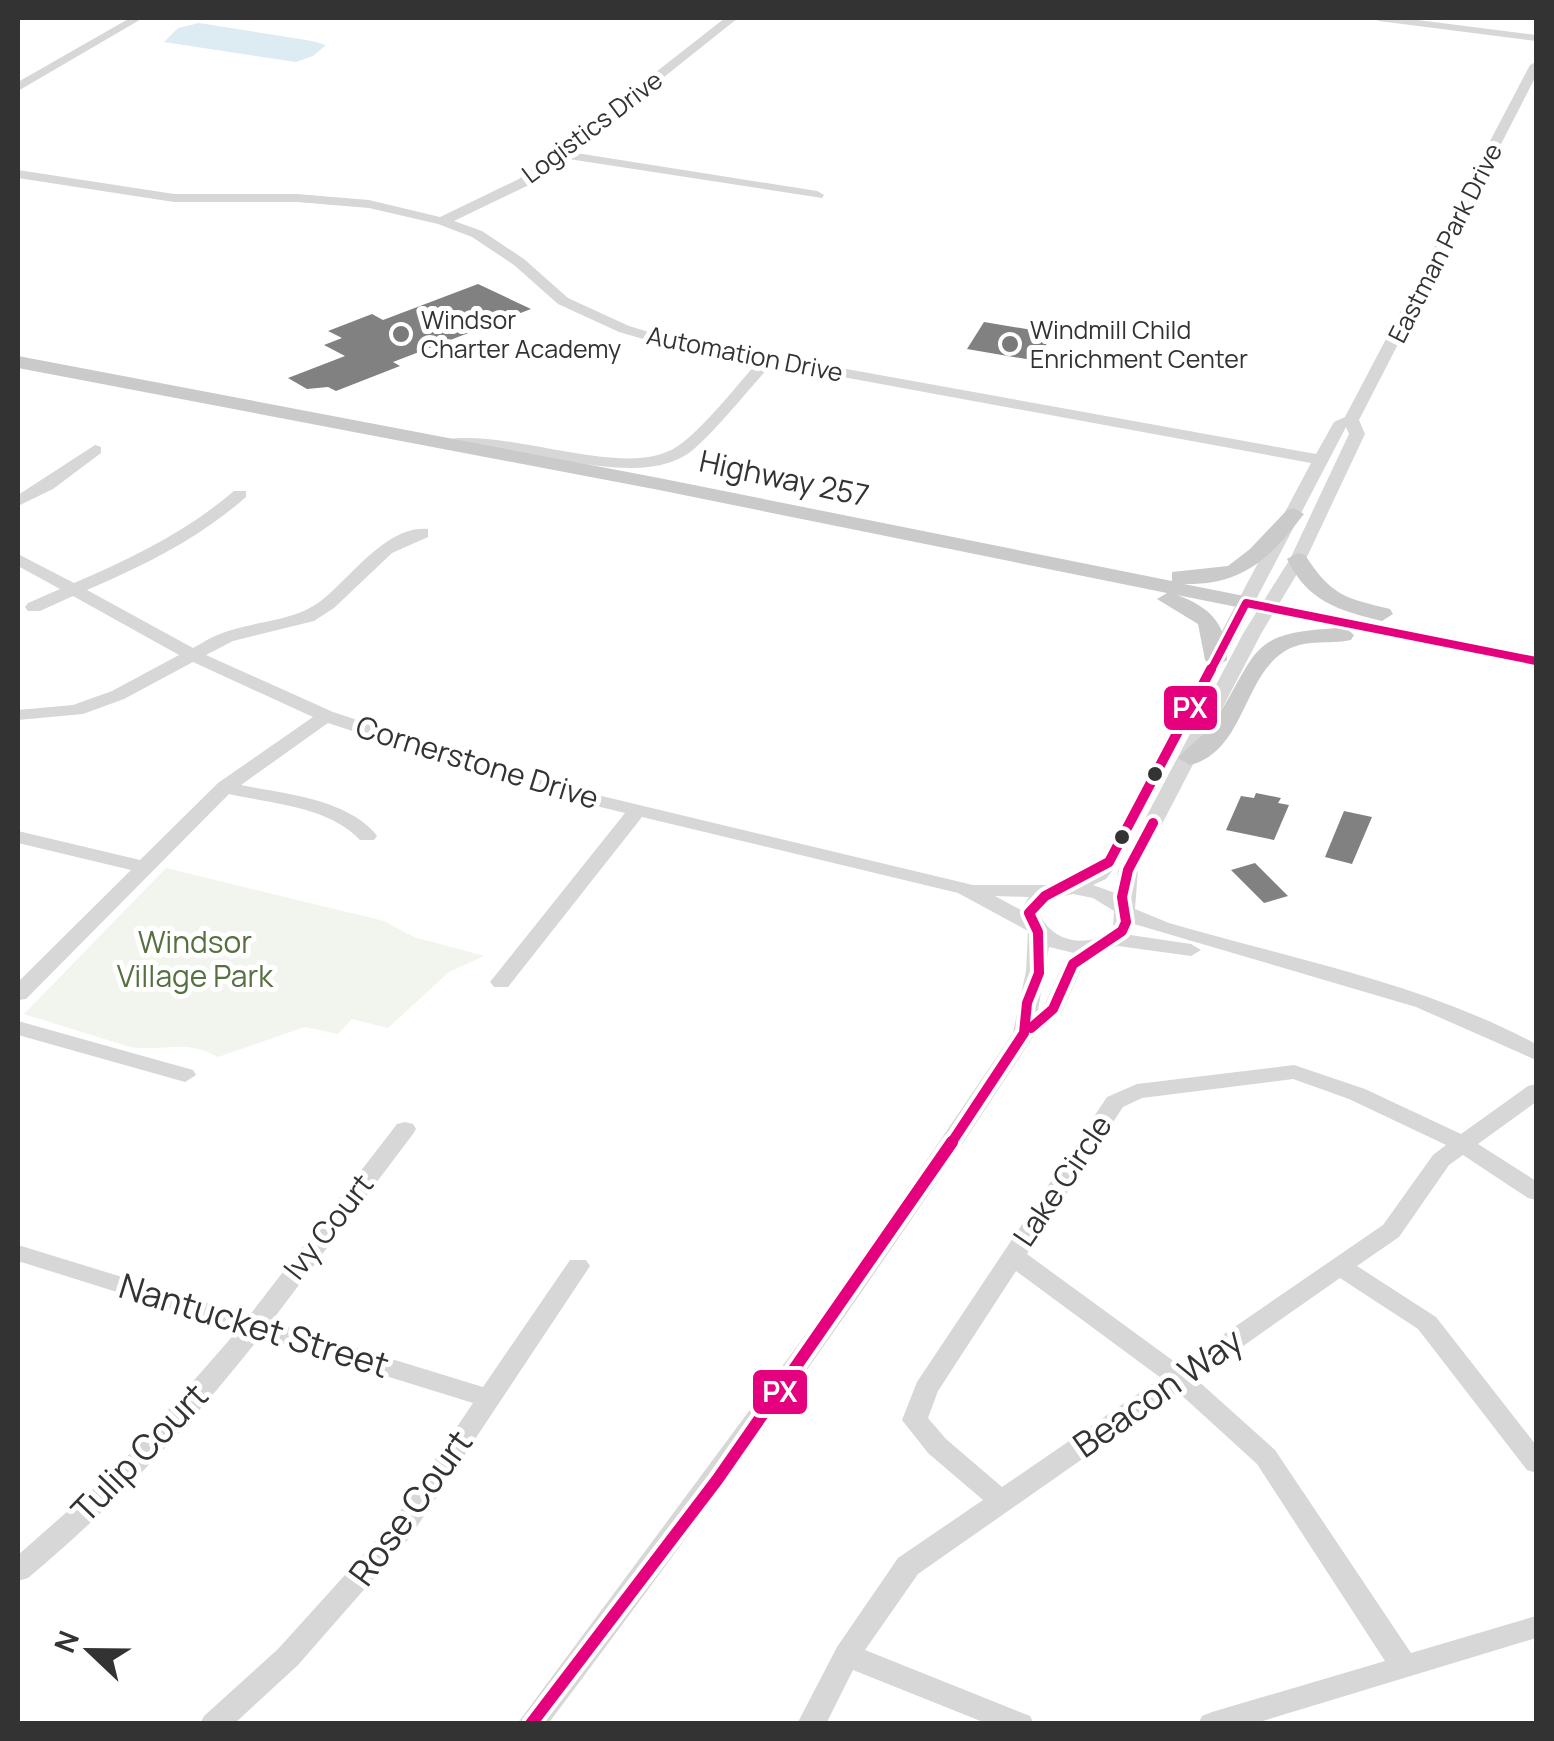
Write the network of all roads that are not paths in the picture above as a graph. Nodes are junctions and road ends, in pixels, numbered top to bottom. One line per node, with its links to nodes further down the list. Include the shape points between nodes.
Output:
1 (112, 18): 4 (street)
2 (732, 18): 8 (street, Logistics Drive)
3 (1379, 18): 5 (street)
4 (135, 19): 7 (street)
5 (1536, 38)
6 (1536, 65): 14 (street, Eastman Park Drive)
7 (18, 87)
8 (562, 154): 10 (street); 11 (street, Logistics Drive, via 524,182)
9 (18, 174): 11 (street, Automation Drive, via 174,198 369,204)
10 (817, 196)
11 (442, 220): 12 (street, Automation Drive, via 477,234 589,314 657,339)
12 (768, 360): 16 (street); 18 (street, Automation Drive)
13 (18, 362): 15 (main road, Highway 257)
14 (1350, 420): 18 (street, Eastman Park Drive, via 1339,425); 27 (street, Eastman Park Drive, via 1358,434)
15 (444, 443): 16 (street, via 494,443 627,464 660,462); 19 (main road, Highway 257)
16 (686, 448): 19 (street)
17 (94, 450): 21 (street)
18 (1321, 460): 22 (street, Eastman Park Drive)
19 (659, 484): 24 (main road, Highway 257)
20 (240, 494): 28 (street, via 178,542)
21 (18, 501)
22 (1294, 514): 26 (main road, via 1252,563 1210,578); 29 (street, Eastman Park Drive)
23 (422, 532): 31 (street, via 386,548 314,614 227,637)
24 (921, 538): 26 (main road, Highway 257); 33 (main road, via 984,562 1194,608 1212,623)
25 (18, 560): 28 (street, Cornerstone Drive)
26 (1033, 560): 29 (main road, Highway 257)
27 (1298, 560): 29 (street, Eastman Park Drive); 32 (main road, via 1311,587 1331,600 1487,636)
28 (72, 590): 30 (street); 31 (street, Cornerstone Drive)
29 (1257, 605): 32 (main road, Highway 257); 33 (street, Eastman Park Drive); 37 (street, Eastman Park Drive)
30 (34, 608)
31 (192, 656): 35 (street, via 76,710); 36 (street, Cornerstone Drive)
32 (1536, 658)
33 (1216, 660): 44 (street, Eastman Park Drive, via 1109,862 1099,875)
34 (1536, 671): 37 (main road, via 1343,635 1296,636 1264,654 1213,744)
35 (18, 715)
36 (326, 716): 38 (street); 39 (street, Cornerstone Drive, via 500,775)
37 (1190, 758): 45 (street, Eastman Park Drive, via 1128,870)
38 (225, 787): 40 (street, via 357,822); 42 (street)
39 (637, 810): 43 (street, Cornerstone Drive); 49 (street)
40 (367, 836)
41 (18, 837): 42 (street)
42 (144, 867): 50 (street)
43 (965, 889): 44 (street, Cornerstone Drive); 46 (street, Cornerstone Drive)
44 (1060, 890): 45 (street, Cornerstone Drive, via 1094,890); 46 (street, via 1032,904)
45 (1124, 910): 47 (street, Eastman Park Drive, via 1122,932); 48 (street, Cornerstone Drive, via 1155,926)
46 (1034, 927): 47 (street, Cornerstone Drive, via 1059,943); 52 (street, via 1040,973)
47 (1107, 942): 48 (street, Cornerstone Drive); 52 (street, via 1073,964 1053,1010)
48 (1267, 959): 53 (street, via 1426,1004)
49 (501, 982)
50 (18, 994)
51 (18, 1028): 54 (street)
52 (1024, 1033): 73 (street, via 822,1335)
53 (1536, 1053)
54 (185, 1075)
55 (1536, 1090): 57 (street, Beacon Way)
56 (405, 1129): 63 (street, Ivy Court)
57 (1462, 1144): 58 (street, Lake Circle); 59 (street, Lake Circle, via 1294,1072 1137,1091 1115,1102); 62 (street, Beacon Way, via 1441,1160 1391,1232)
58 (1536, 1192)
59 (1013, 1256): 64 (street); 67 (street, Lake Circle, via 926,1389 915,1420)
60 (22, 1260): 63 (street, Nantucket Street)
61 (578, 1266): 65 (street, Rose Court)
62 (1340, 1267): 64 (street, Beacon Way); 66 (street, via 1427,1323)
63 (252, 1326): 65 (street, Nantucket Street); 68 (street, Tulip Court, via 152,1451)
64 (1179, 1378): 67 (street, Beacon Way); 71 (street, via 1266,1457)
65 (490, 1399): 72 (street, Rose Court, via 368,1570)
66 (1536, 1463)
67 (1001, 1501): 70 (street, Beacon Way, via 908,1566)
68 (18, 1570)
69 (1536, 1627): 71 (street)
70 (846, 1655): 74 (street, Beacon Way); 75 (street)
71 (1404, 1666): 76 (street)
72 (214, 1724)
73 (531, 1724)
74 (810, 1724)
75 (1020, 1724)
76 (1212, 1724)

